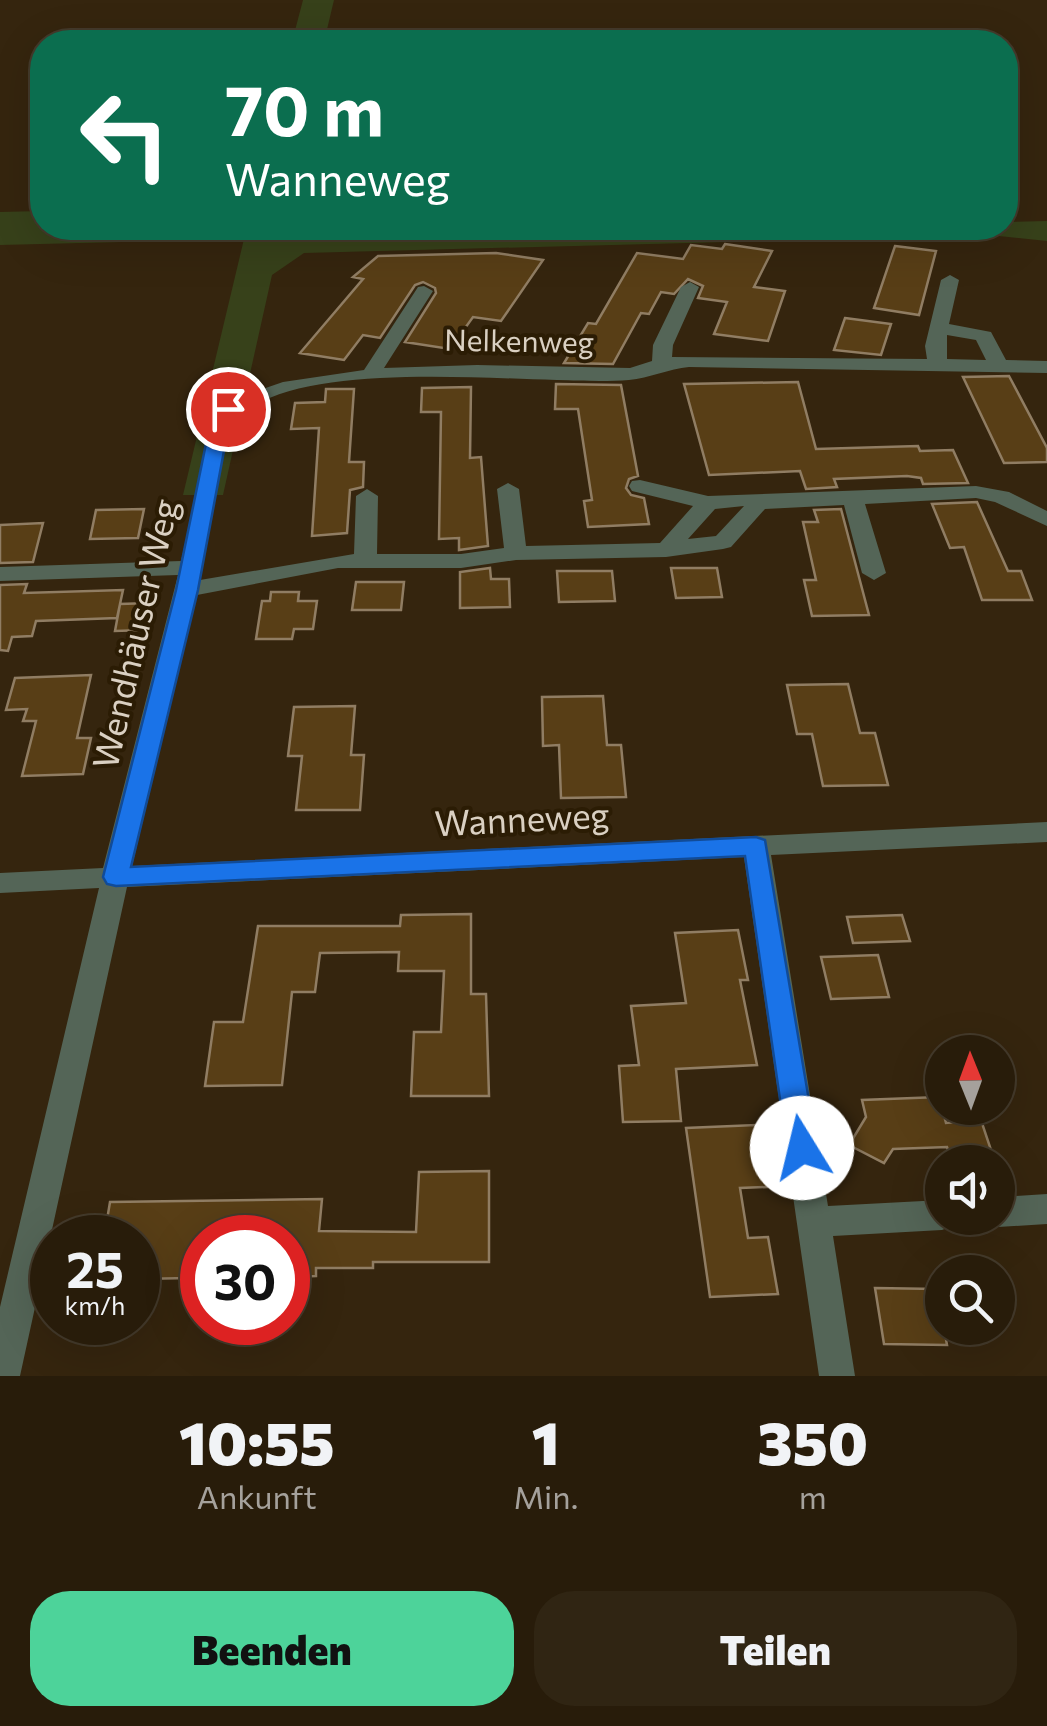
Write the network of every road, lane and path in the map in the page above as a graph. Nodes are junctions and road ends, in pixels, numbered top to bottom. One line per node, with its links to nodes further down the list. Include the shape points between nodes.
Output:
1 (950, 280): 4 (street)
2 (690, 287): 5 (street, via 663,345)
3 (424, 291): 9 (street, Nelkenweg)
4 (940, 329): 6 (street); 7 (street, via 984,336)
5 (662, 364): 6 (street, Nelkenweg); 9 (street, Nelkenweg, via 631,374)
6 (938, 366): 7 (street, Nelkenweg)
7 (999, 366): 8 (street, Nelkenweg)
8 (1047, 366)
9 (373, 373): 10 (street, Nelkenweg, via 282,390)
10 (228, 409): 23 (street, Wendhäuser Weg)
11 (640, 486): 16 (street)
12 (508, 489): 19 (street)
13 (367, 496): 20 (street)
14 (853, 499): 15 (street); 17 (street, via 976,492); 21 (street)
15 (760, 502): 16 (street); 18 (street, via 723,542)
16 (708, 503): 18 (street)
17 (1047, 519)
18 (666, 550): 19 (street)
19 (516, 553): 20 (street, via 461,561)
20 (366, 560): 23 (street)
21 (874, 573)
22 (0, 574): 23 (street)
23 (188, 579): 26 (street, Wendhäuser Weg)
24 (1047, 832): 25 (street, Wanneweg)
25 (756, 846): 26 (street, Wanneweg); 31 (street)
26 (116, 877): 27 (street, Wanneweg); 32 (street, Wendhäuser Weg)
27 (0, 882)
28 (1047, 1209): 29 (street)
29 (1015, 1211)
30 (925, 1216): 31 (street)
31 (814, 1222): 33 (street)
32 (2, 1376)
33 (837, 1376)

